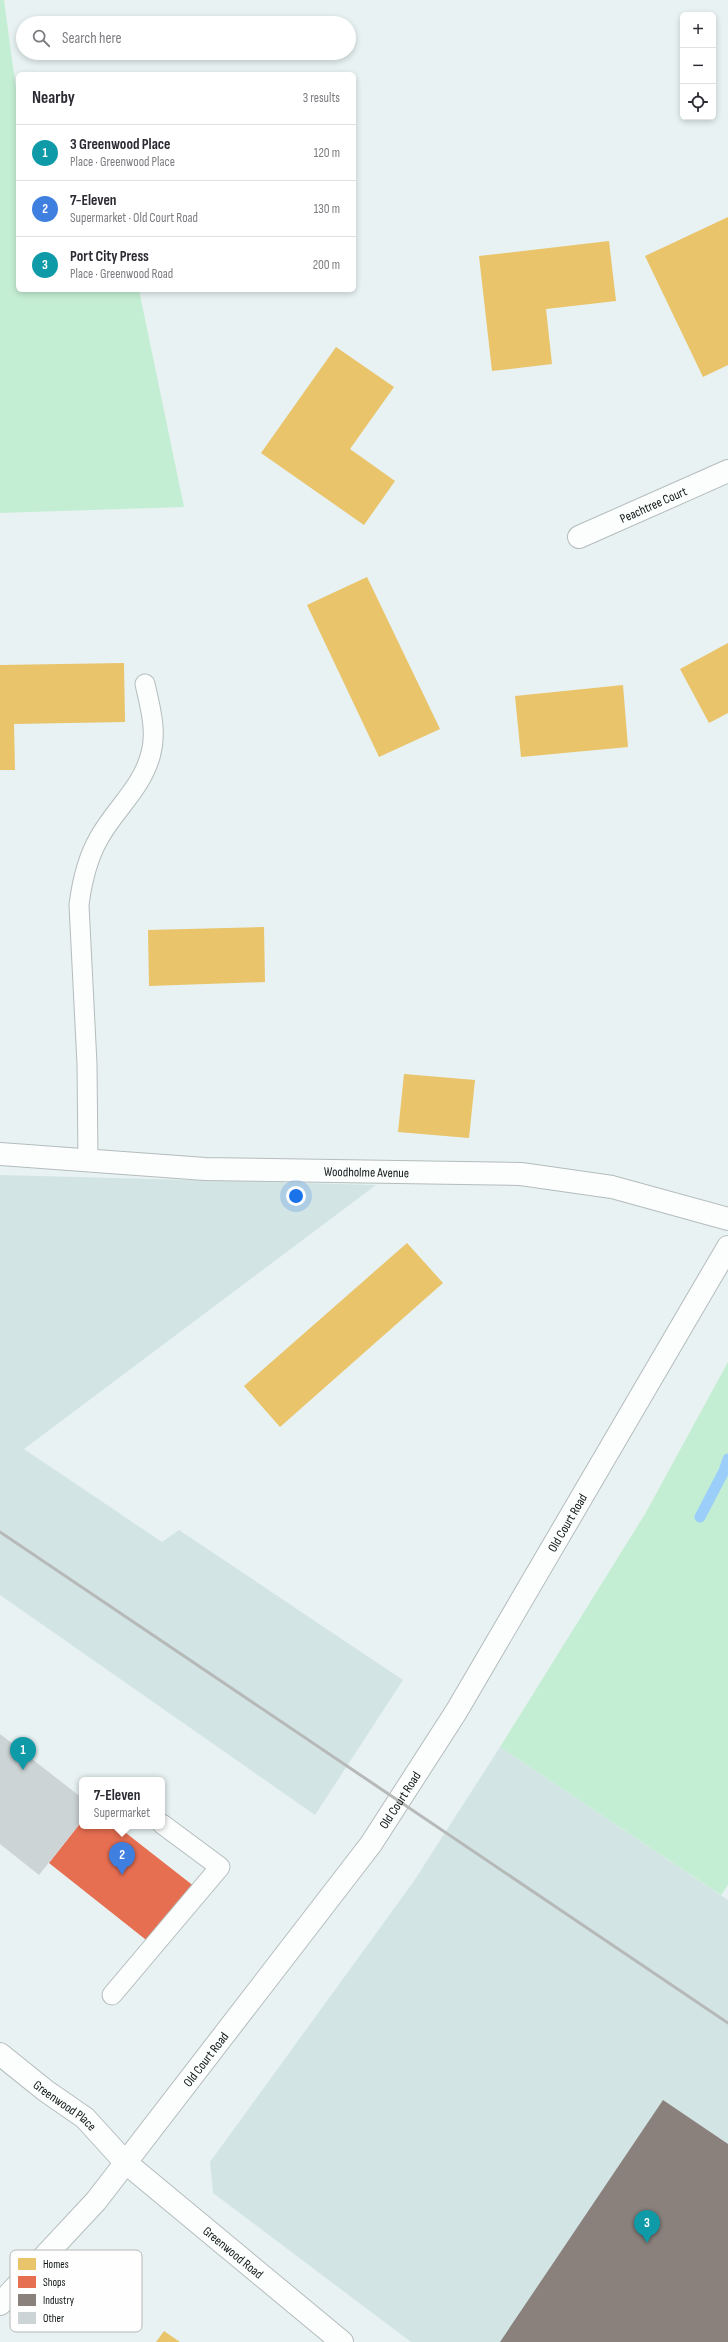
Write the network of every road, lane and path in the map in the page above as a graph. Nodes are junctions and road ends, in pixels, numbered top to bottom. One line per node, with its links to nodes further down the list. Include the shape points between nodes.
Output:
1 (728, 471): 2 (street, Peachtree Court)
2 (579, 537)
3 (145, 684): 5 (lane, via 153,721 152,753 142,777 99,838 88,860 80,897 87,1057)
4 (0, 1154): 5 (street, Woodholme Avenue)
5 (88, 1161): 6 (street, Woodholme Avenue, via 205,1170 521,1174 612,1187)
6 (728, 1219)
7 (728, 1247): 11 (street, Old Court Road, via 456,1712 371,1844)
8 (165, 1826): 9 (lane, via 220,1867)
9 (112, 1995)
10 (0, 2054): 11 (street, Greenwood Place, via 85,2118)
11 (126, 2162): 12 (street, Old Court Road, via 96,2201); 15 (street, Greenwood Road)
12 (50, 2250)
13 (10, 2293): 14 (street, Old Court Road)
14 (0, 2304)
15 (338, 2341)

